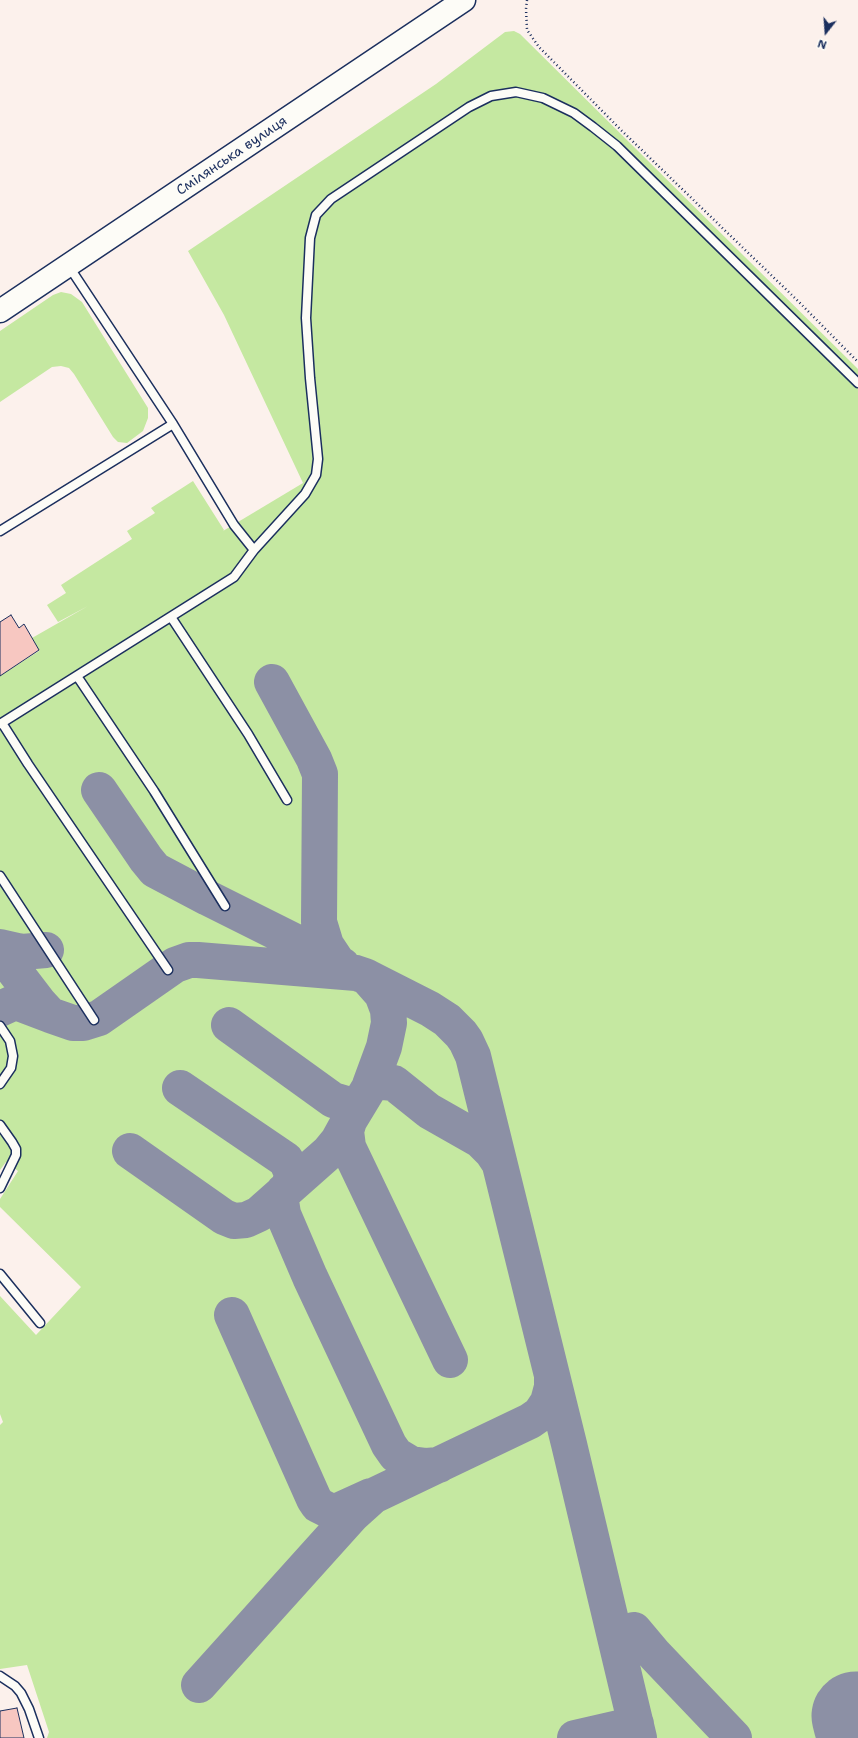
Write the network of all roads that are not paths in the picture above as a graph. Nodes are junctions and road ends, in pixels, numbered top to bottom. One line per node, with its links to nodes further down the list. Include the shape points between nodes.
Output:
1 (464, 0): 2 (main road, Смілянська вулиця)
2 (68, 265): 3 (main road, Смілянська вулиця); 5 (lane)
3 (0, 311)
4 (858, 383): 7 (lane, via 617,146 574,112 543,98 516,92 491,96 469,107 331,200 316,215 310,238 306,318 318,450 317,468 313,482 305,494)
5 (173, 424): 6 (lane); 7 (lane, via 234,525)
6 (0, 531)
7 (254, 550): 8 (lane, via 234,577)
8 (171, 617): 9 (lane); 11 (lane, via 248,734)
9 (77, 676): 10 (lane); 13 (lane, via 154,791)
10 (1, 724): 14 (lane)
11 (287, 800)
12 (0, 876): 15 (lane)
13 (225, 906)
14 (168, 970)
15 (94, 1020)
16 (0, 1026): 17 (lane, via 10,1041 14,1056 11,1068)
17 (0, 1084)
18 (0, 1125): 19 (lane, via 12,1142 16,1155)
19 (0, 1188)
20 (0, 1274): 21 (lane)
21 (40, 1323)
22 (0, 1676): 23 (lane, via 21,1693)
23 (39, 1738)

